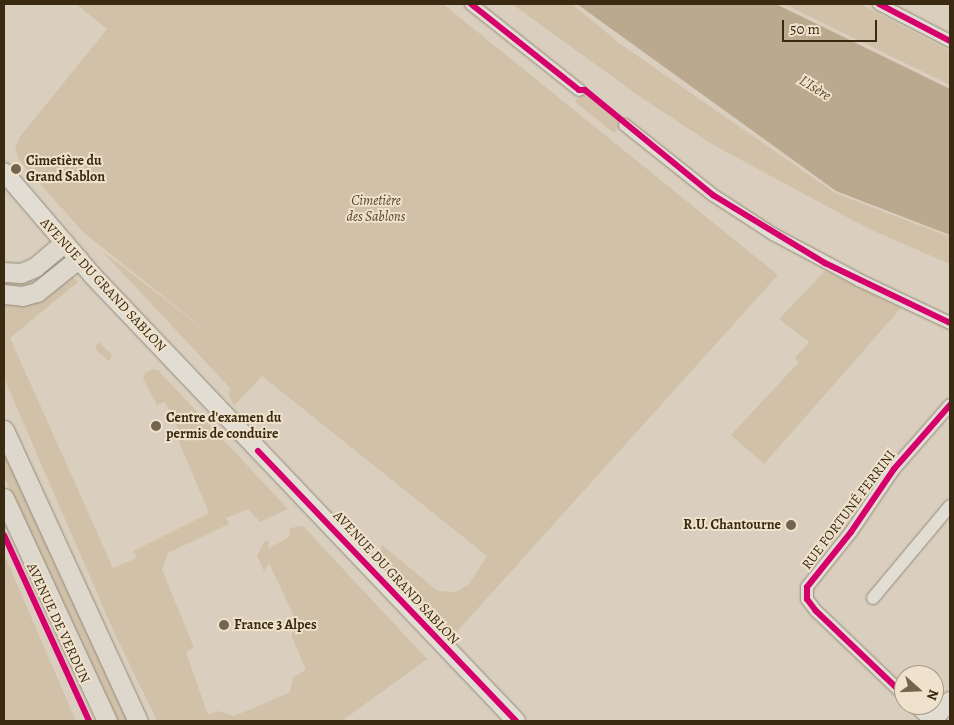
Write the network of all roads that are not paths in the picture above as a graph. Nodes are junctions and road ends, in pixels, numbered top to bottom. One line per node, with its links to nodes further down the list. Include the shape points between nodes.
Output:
1 (471, 4): 4 (street)
2 (879, 4): 3 (street)
3 (950, 41)
4 (580, 90)
5 (625, 125): 11 (street, via 713,196 773,234)
6 (4, 172): 7 (street, AVENUE DU GRAND SABLON)
7 (64, 244): 8 (street, AVENUE DU GRAND SABLON); 9 (main road, via 21,274)
8 (78, 259): 10 (main road, via 37,292 22,296); 21 (street, AVENUE DU GRAND SABLON)
9 (4, 272)
10 (4, 294)
11 (950, 323)
12 (950, 405): 17 (street, RUE FORTUNÉ FERRINI, via 894,469 807,587 807,599 816,610)
13 (4, 430): 20 (main road)
14 (4, 498): 19 (main road, AVENUE DE VERDUN)
15 (950, 506): 16 (street)
16 (873, 598)
17 (894, 686)
18 (950, 701): 22 (street)
19 (107, 721)
20 (138, 721)
21 (516, 721)
22 (931, 721)

